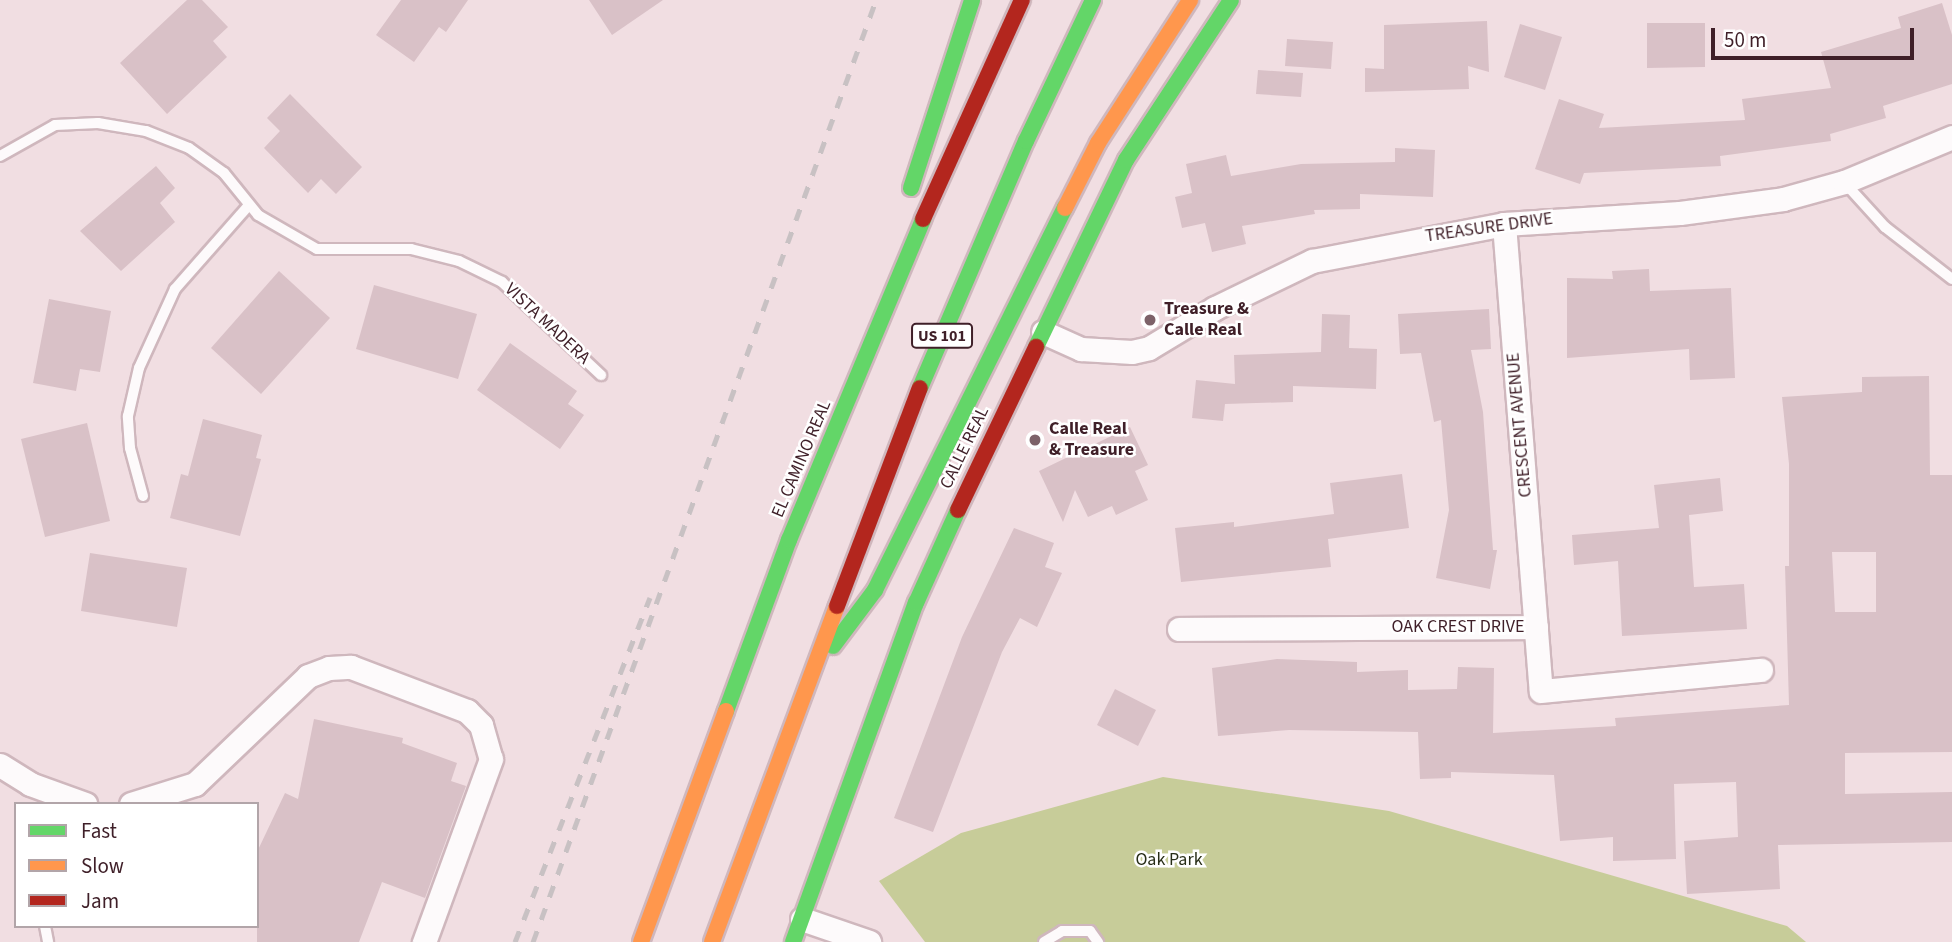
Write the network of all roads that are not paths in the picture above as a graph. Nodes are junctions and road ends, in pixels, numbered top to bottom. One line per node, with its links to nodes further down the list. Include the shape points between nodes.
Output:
1 (972, 0): 10 (main road)
2 (1022, 0): 17 (main road, EL CAMINO REAL, via 896,278)
3 (1093, 0): 21 (main road, US 101, via 1026,141 915,402)
4 (1190, 0): 21 (main road, via 1098,143 875,590)
5 (1231, 0): 14 (main road, CALLE REAL, via 1126,160)
6 (1952, 137): 8 (street, TREASURE DRIVE)
7 (0, 156): 9 (lane, VISTA MADERA, via 54,125 98,123 146,131 189,148 224,173)
8 (1844, 182): 11 (street, TREASURE DRIVE, via 1783,199 1680,213); 13 (lane, via 1885,227)
9 (249, 205): 15 (lane, VISTA MADERA, via 278,229 317,249 411,249 459,261 502,282); 16 (lane, via 175,289 139,368 128,416 130,447)
10 (905, 206)
11 (1504, 224): 14 (street, TREASURE DRIVE, via 1312,261 1215,308 1149,348 1098,352); 18 (street, CRESCENT AVENUE)
12 (888, 258): 17 (main road)
13 (1952, 279)
14 (1043, 331): 25 (main road, CALLE REAL, via 916,603)
15 (601, 375)
16 (143, 496)
17 (789, 540): 27 (main road, EL CAMINO REAL)
18 (1536, 627): 19 (street, OAK CREST DRIVE); 20 (street, OAK CREST DRIVE, via 1541,691)
19 (1179, 629)
20 (1761, 670)
21 (809, 678): 28 (main road, US 101)
22 (0, 765): 23 (street)
23 (57, 800)
24 (137, 802): 26 (street, via 195,784 308,676 329,668 351,667 467,711 481,725 491,759)
25 (802, 919): 29 (main road, CALLE REAL); 30 (street)
26 (424, 942)
27 (641, 942)
28 (712, 942)
29 (793, 942)
30 (869, 942)
31 (1044, 942): 32 (lane, via 1062,930 1090,931)
32 (1098, 942)

